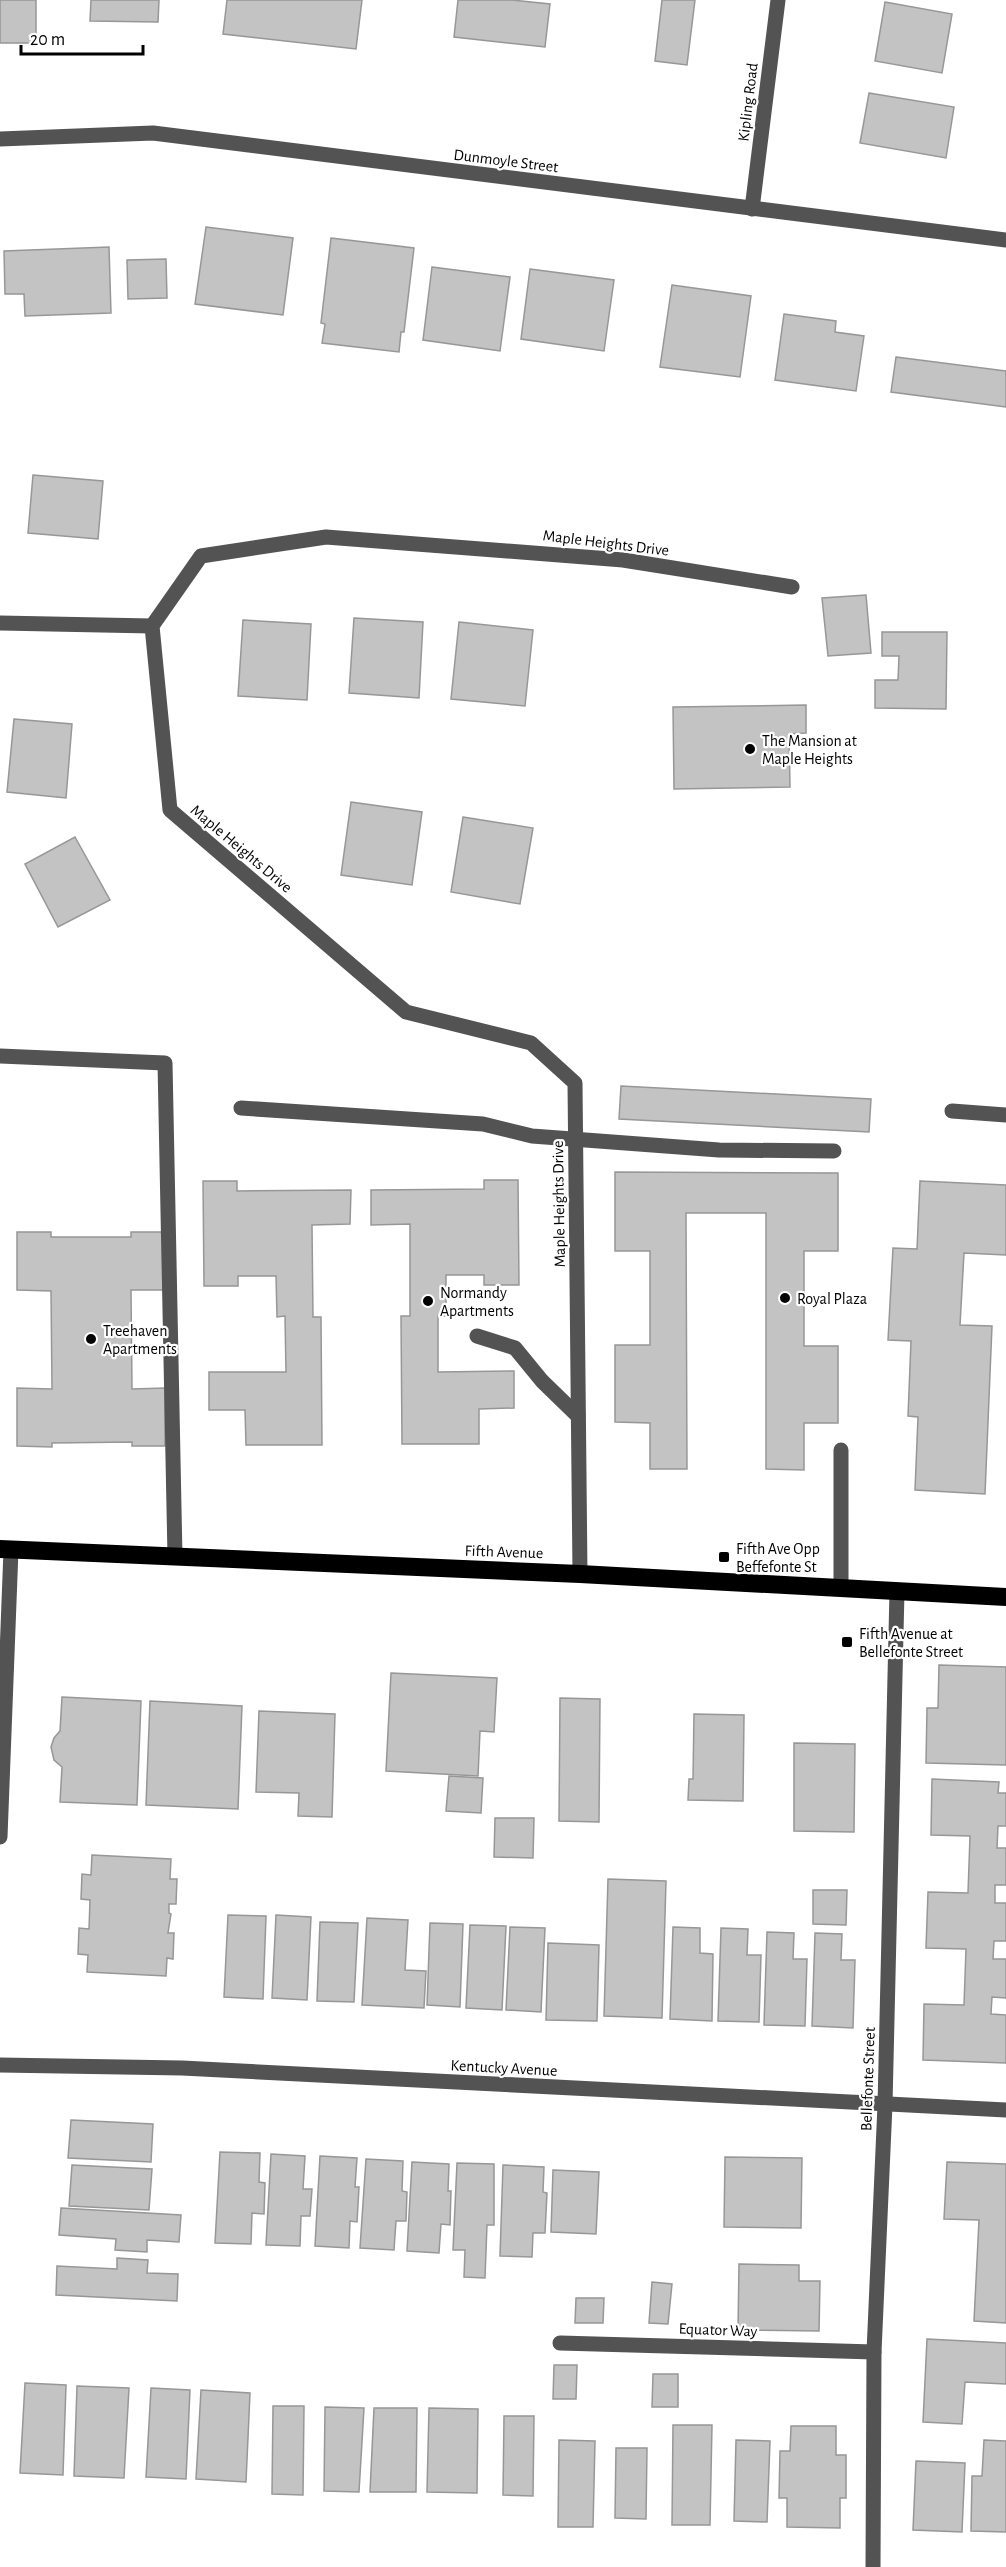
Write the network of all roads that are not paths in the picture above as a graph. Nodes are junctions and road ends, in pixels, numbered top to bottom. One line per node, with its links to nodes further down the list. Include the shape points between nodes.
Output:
1 (778, 0): 3 (street, Kipling Road)
2 (0, 138): 3 (street, Dunmoyle Street, via 153,133)
3 (752, 209): 4 (street, Dunmoyle Street)
4 (1006, 240)
5 (792, 587): 7 (street, Maple Heights Drive, via 623,560 326,537 201,556)
6 (0, 623): 7 (street)
7 (152, 626): 12 (street, Maple Heights Drive, via 170,810 406,1012 531,1043 575,1083)
8 (0, 1056): 18 (street, via 165,1063)
9 (241, 1108): 12 (street, via 483,1124 532,1136)
10 (952, 1111): 11 (street)
11 (1006, 1115)
12 (575, 1139): 13 (street, via 718,1150); 15 (street, Maple Heights Drive)
13 (834, 1151)
14 (477, 1336): 15 (street, via 515,1348)
15 (578, 1416): 19 (street, Maple Heights Drive)
16 (841, 1450): 20 (street)
17 (6, 1550): 18 (highway, Fifth Avenue); 23 (street)
18 (175, 1557): 19 (highway, Fifth Avenue)
19 (580, 1574): 20 (highway, Fifth Avenue)
20 (841, 1587): 21 (highway, Fifth Avenue)
21 (897, 1591): 22 (highway, Fifth Avenue); 25 (street, Bellefonte Street)
22 (1006, 1597)
23 (0, 1837)
24 (0, 2065): 25 (street, Kentucky Avenue, via 182,2068)
25 (885, 2105): 26 (street, Kentucky Avenue); 28 (street, Bellefonte Street)
26 (1006, 2110)
27 (560, 2343): 28 (street, Equator Way)
28 (874, 2352): 29 (street, Bellefonte Street)
29 (873, 2567)

